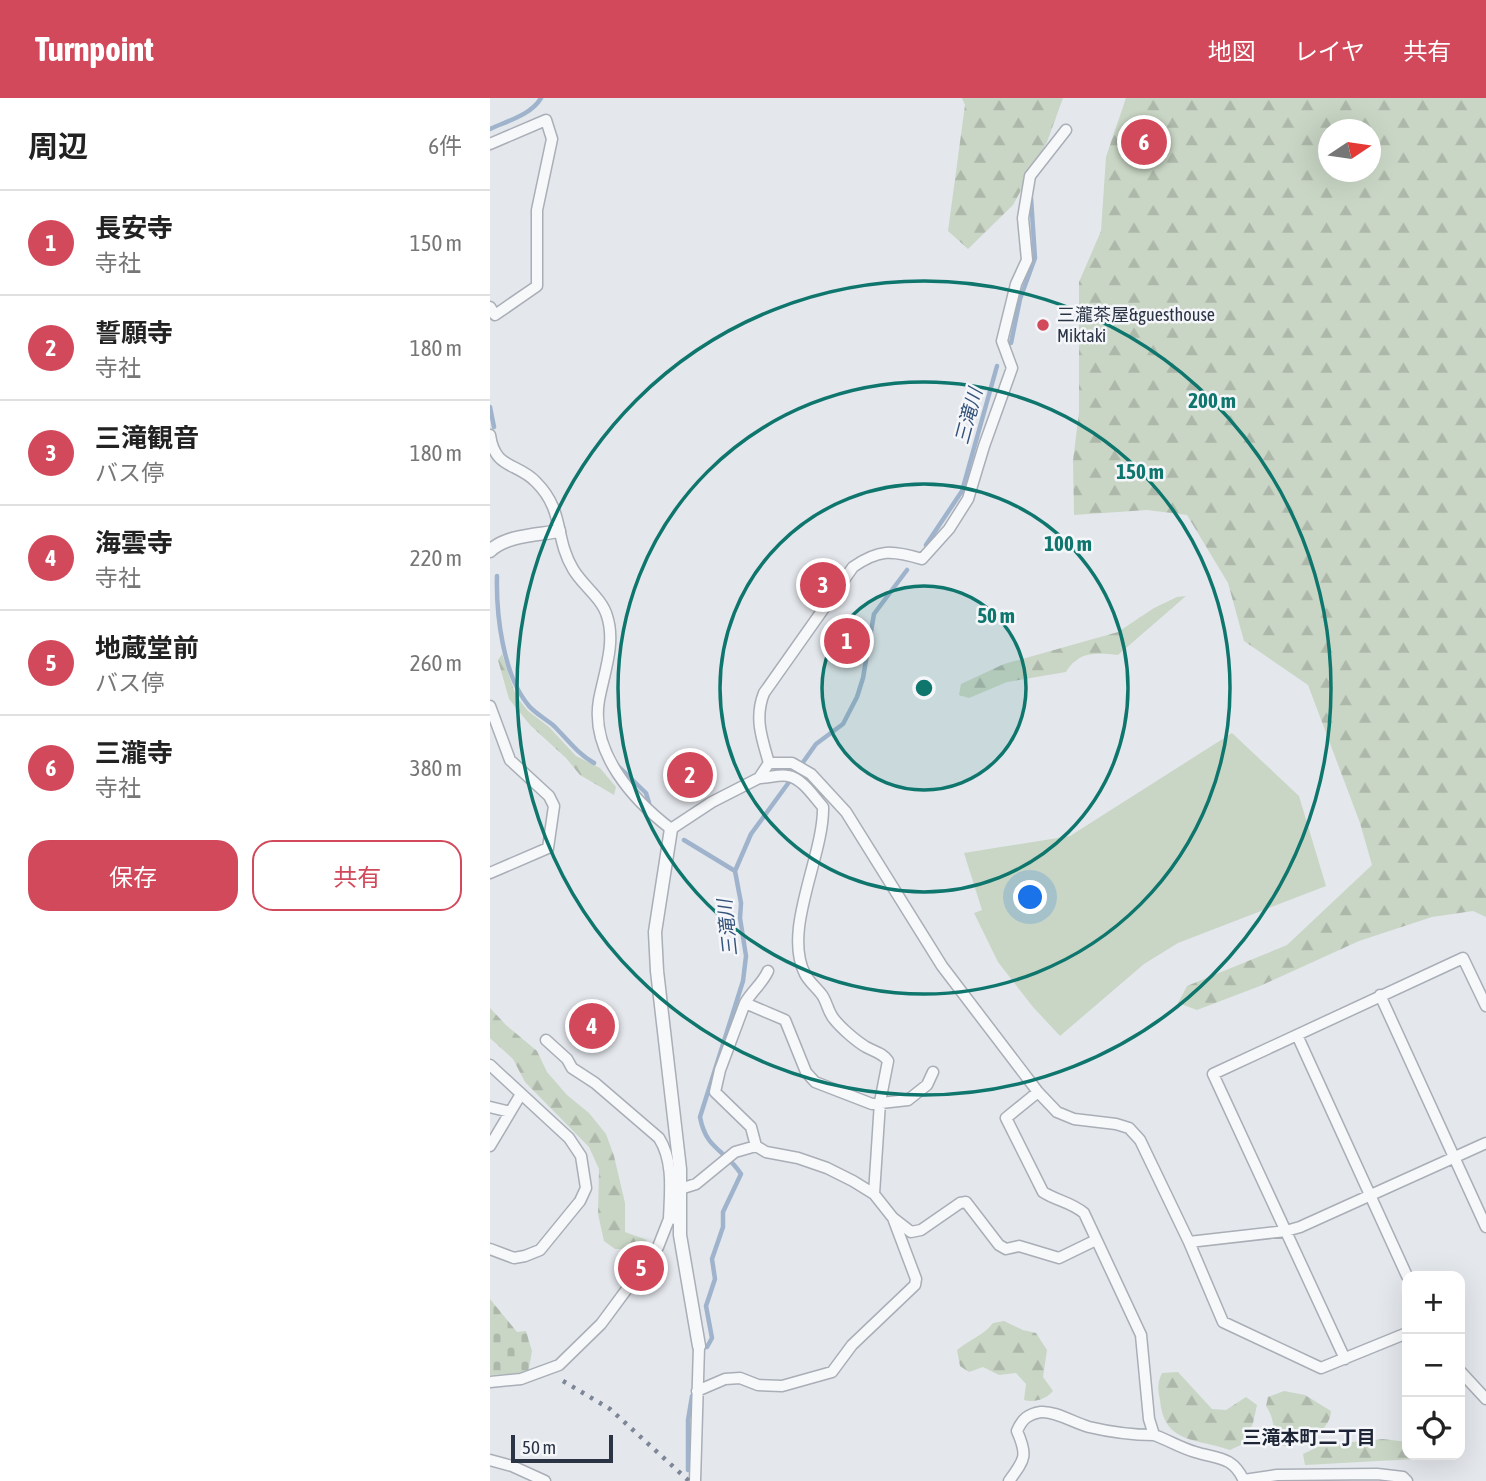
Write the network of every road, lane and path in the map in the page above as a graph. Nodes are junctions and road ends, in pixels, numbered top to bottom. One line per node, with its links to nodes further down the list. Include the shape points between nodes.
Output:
1 (1066, 130): 8 (street, via 1030,176 1023,218 1027,260 1002,341 1012,368 968,499 922,559 886,551 853,567 758,707)
2 (490, 144): 3 (street, via 546,120 552,139 537,210 537,286 495,315)
3 (490, 307)
4 (490, 435): 5 (street, via 492,450 509,467 533,478 548,496)
5 (559, 531): 6 (street, via 496,544); 10 (street, via 572,568 607,612 610,624 608,661 598,703 599,729 612,768)
6 (490, 551)
7 (490, 706): 11 (street, via 510,760 550,796 554,806 548,848)
8 (769, 763): 9 (street); 20 (street, via 792,763 811,774 846,812 942,965)
9 (759, 778): 10 (street); 22 (street, via 786,775 797,779 823,807 818,850 798,927 799,954 805,975 833,1018 888,1061)
10 (671, 830): 29 (street, via 655,933)
11 (490, 873)
12 (768, 971): 14 (street)
13 (1381, 995): 15 (street, via 1463,958); 16 (street); 28 (street)
14 (745, 1003): 22 (street, via 785,1020 806,1072 815,1082 872,1104); 27 (street, via 715,1092 751,1127)
15 (1486, 1006)
16 (1297, 1035): 31 (street); 35 (street, via 1213,1074)
17 (545, 1040): 32 (street, via 572,1068 659,1138 666,1148)
18 (490, 1065): 21 (street)
19 (933, 1072): 22 (street, via 927,1085 908,1100)
20 (1038, 1092): 36 (street, via 1006,1118 1043,1192 1084,1213); 37 (street, via 1057,1112 1074,1119 1129,1128 1140,1140)
21 (522, 1094): 24 (street); 38 (street, via 569,1138 581,1156 586,1188 540,1250 514,1258)
22 (880, 1101): 30 (street)
23 (490, 1107): 24 (street)
24 (510, 1112): 26 (street)
25 (1486, 1143): 28 (street)
26 (490, 1146)
27 (756, 1146): 29 (street, via 735,1152 696,1184); 30 (street, via 827,1168)
28 (1454, 1157): 31 (street); 34 (street)
29 (680, 1189): 32 (street)
30 (874, 1194): 33 (street)
31 (1370, 1196): 35 (street); 39 (street)
32 (675, 1218): 41 (street); 44 (street, via 601,1324 559,1365 521,1379)
33 (893, 1218): 36 (street, via 911,1232 921,1230 966,1202 1006,1248 1019,1246 1059,1258); 45 (street, via 915,1285 852,1345 832,1372 782,1386 725,1379)
34 (1486, 1227)
35 (1286, 1231): 37 (street); 42 (street)
36 (1096, 1240): 47 (street, via 1142,1335)
37 (1189, 1242): 42 (street, via 1223,1322 1321,1368)
38 (490, 1249)
39 (1405, 1271)
40 (1405, 1334): 42 (street)
41 (699, 1346): 45 (street)
42 (1345, 1359)
43 (1465, 1376): 46 (street)
44 (490, 1382)
45 (698, 1391): 49 (street)
46 (1486, 1399)
47 (1154, 1435): 50 (street, via 1219,1456 1238,1468); 52 (street, via 1088,1427 1045,1412 1031,1414 1021,1420 1017,1431 1026,1451)
48 (490, 1460): 51 (street)
49 (698, 1480)
50 (1244, 1480): 53 (street, via 1277,1475 1377,1474)
51 (545, 1481)
52 (1009, 1481)
53 (1407, 1481)

